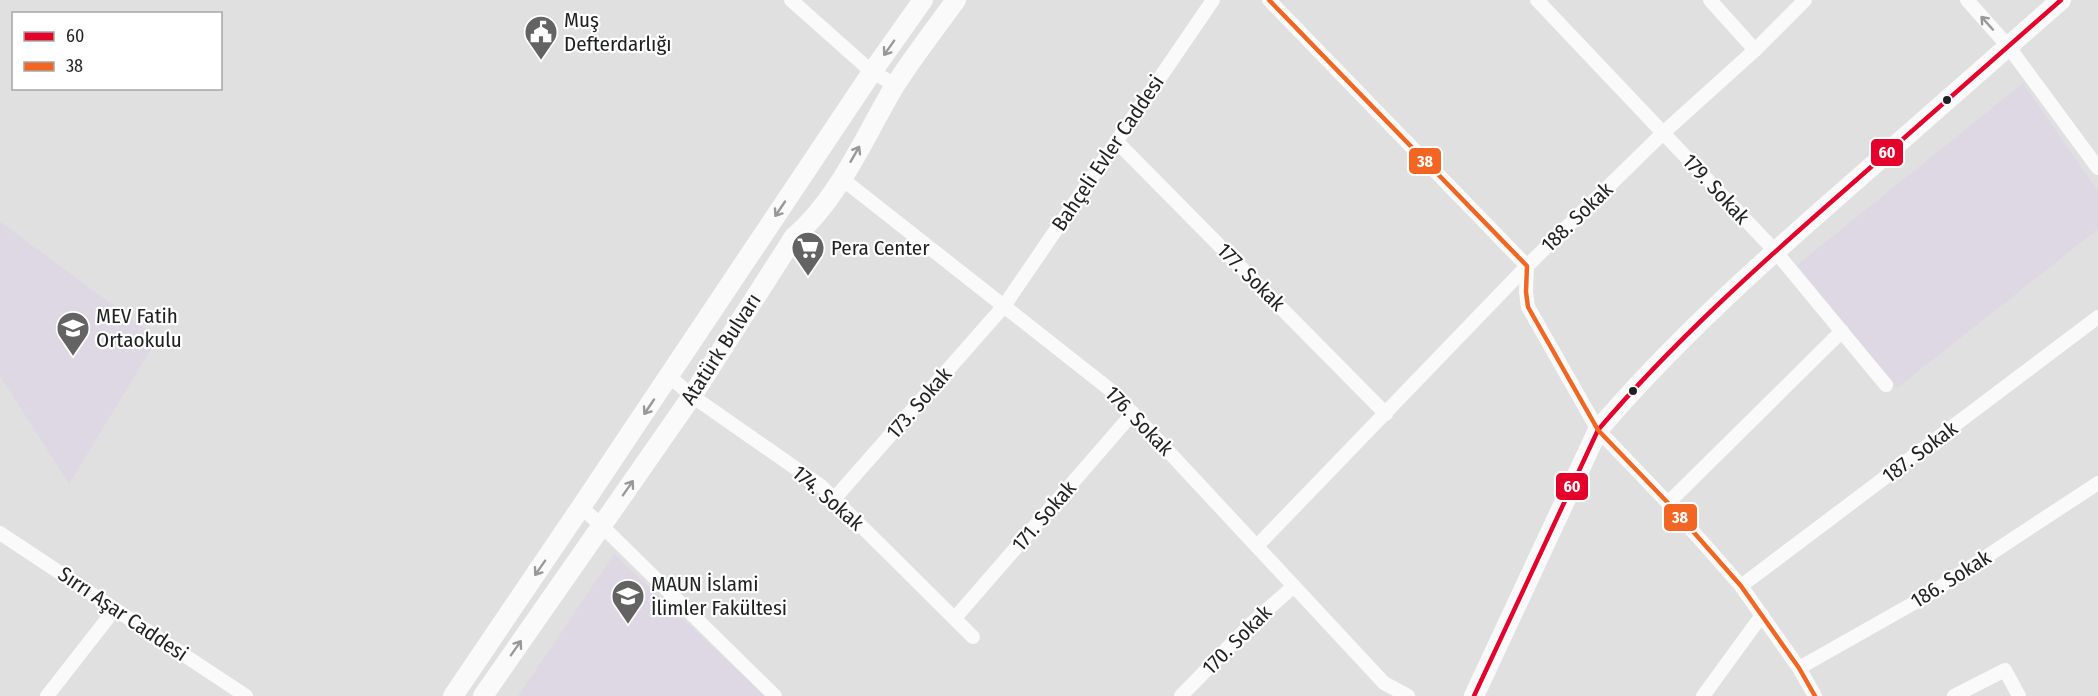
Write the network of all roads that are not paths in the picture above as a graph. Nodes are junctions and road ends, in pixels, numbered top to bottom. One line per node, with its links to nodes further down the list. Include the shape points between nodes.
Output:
1 (791, 0): 13 (street)
2 (923, 0): 13 (main road, Atatürk Bulvarı, one-way to 13)
3 (956, 0): 14 (main road, Atatürk Bulvarı)
4 (1214, 0): 16 (street, Bahçeli Evler Caddesi)
5 (1269, 0): 20 (street)
6 (1537, 0): 15 (street, 179. Sokak)
7 (1710, 0): 12 (street)
8 (1805, 0): 12 (street, 188. Sokak)
9 (1967, 0): 11 (street, one-way to 9)
10 (2061, 0): 11 (main road)
11 (2008, 46): 17 (street); 19 (main road)
12 (1755, 50): 15 (street, 188. Sokak)
13 (872, 72): 14 (street); 24 (main road, Atatürk Bulvarı, one-way to 24)
14 (896, 85): 18 (main road, Atatürk Bulvarı, one-way to 14)
15 (1663, 133): 19 (street, 179. Sokak); 20 (street, 188. Sokak)
16 (1116, 141): 21 (street, Bahçeli Evler Caddesi); 28 (street, 177. Sokak)
17 (2098, 168)
18 (841, 178): 21 (street, 176. Sokak); 26 (main road, Atatürk Bulvarı, via 810,223 794,237)
19 (1775, 251): 23 (street, 179. Sokak); 29 (main road, via 1685,335)
20 (1527, 267): 28 (street, 188. Sokak); 29 (street, via 1528,307)
21 (1004, 306): 27 (street, 176. Sokak, via 1113,392); 31 (street, 173. Sokak)
22 (2098, 317): 38 (street, 187. Sokak)
23 (1842, 331): 25 (street, 179. Sokak); 32 (street)
24 (669, 376): 26 (street, 174. Sokak); 33 (main road, Atatürk Bulvarı, one-way to 33)
25 (1886, 385)
26 (692, 396): 31 (street, 174. Sokak); 34 (main road, Atatürk Bulvarı, one-way to 26)
27 (1133, 413): 36 (street, 176. Sokak); 41 (street, 171. Sokak)
28 (1386, 414): 36 (street, 188. Sokak)
29 (1598, 430): 32 (street); 51 (main road)
30 (2098, 483): 43 (street, 186. Sokak, via 1928,596)
31 (834, 499): 41 (street, 174. Sokak)
32 (1668, 503): 38 (street)
33 (582, 507): 34 (street); 46 (main road, Atatürk Bulvarı, one-way to 46)
34 (602, 526): 47 (main road, Atatürk Bulvarı, one-way to 34); 48 (street)
35 (0, 533): 39 (street, Sırrı Aşar Caddesi)
36 (1257, 546): 37 (street, 176. Sokak)
37 (1294, 586): 49 (street, 170. Sokak); 50 (street, 176. Sokak, via 1384,683)
38 (1741, 586): 40 (street)
39 (115, 609): 44 (street); 45 (street, Sırrı Aşar Caddesi)
40 (1762, 615): 43 (street); 52 (street)
41 (955, 618): 42 (street, 174. Sokak)
42 (973, 637)
43 (1799, 668): 53 (street)
44 (47, 696)
45 (246, 696)
46 (453, 696)
47 (483, 696)
48 (775, 696)
49 (1181, 696)
50 (1408, 696)
51 (1474, 696)
52 (1703, 696)
53 (1815, 696)
54 (1954, 696): 55 (street, via 2005,670)
55 (2019, 696)

